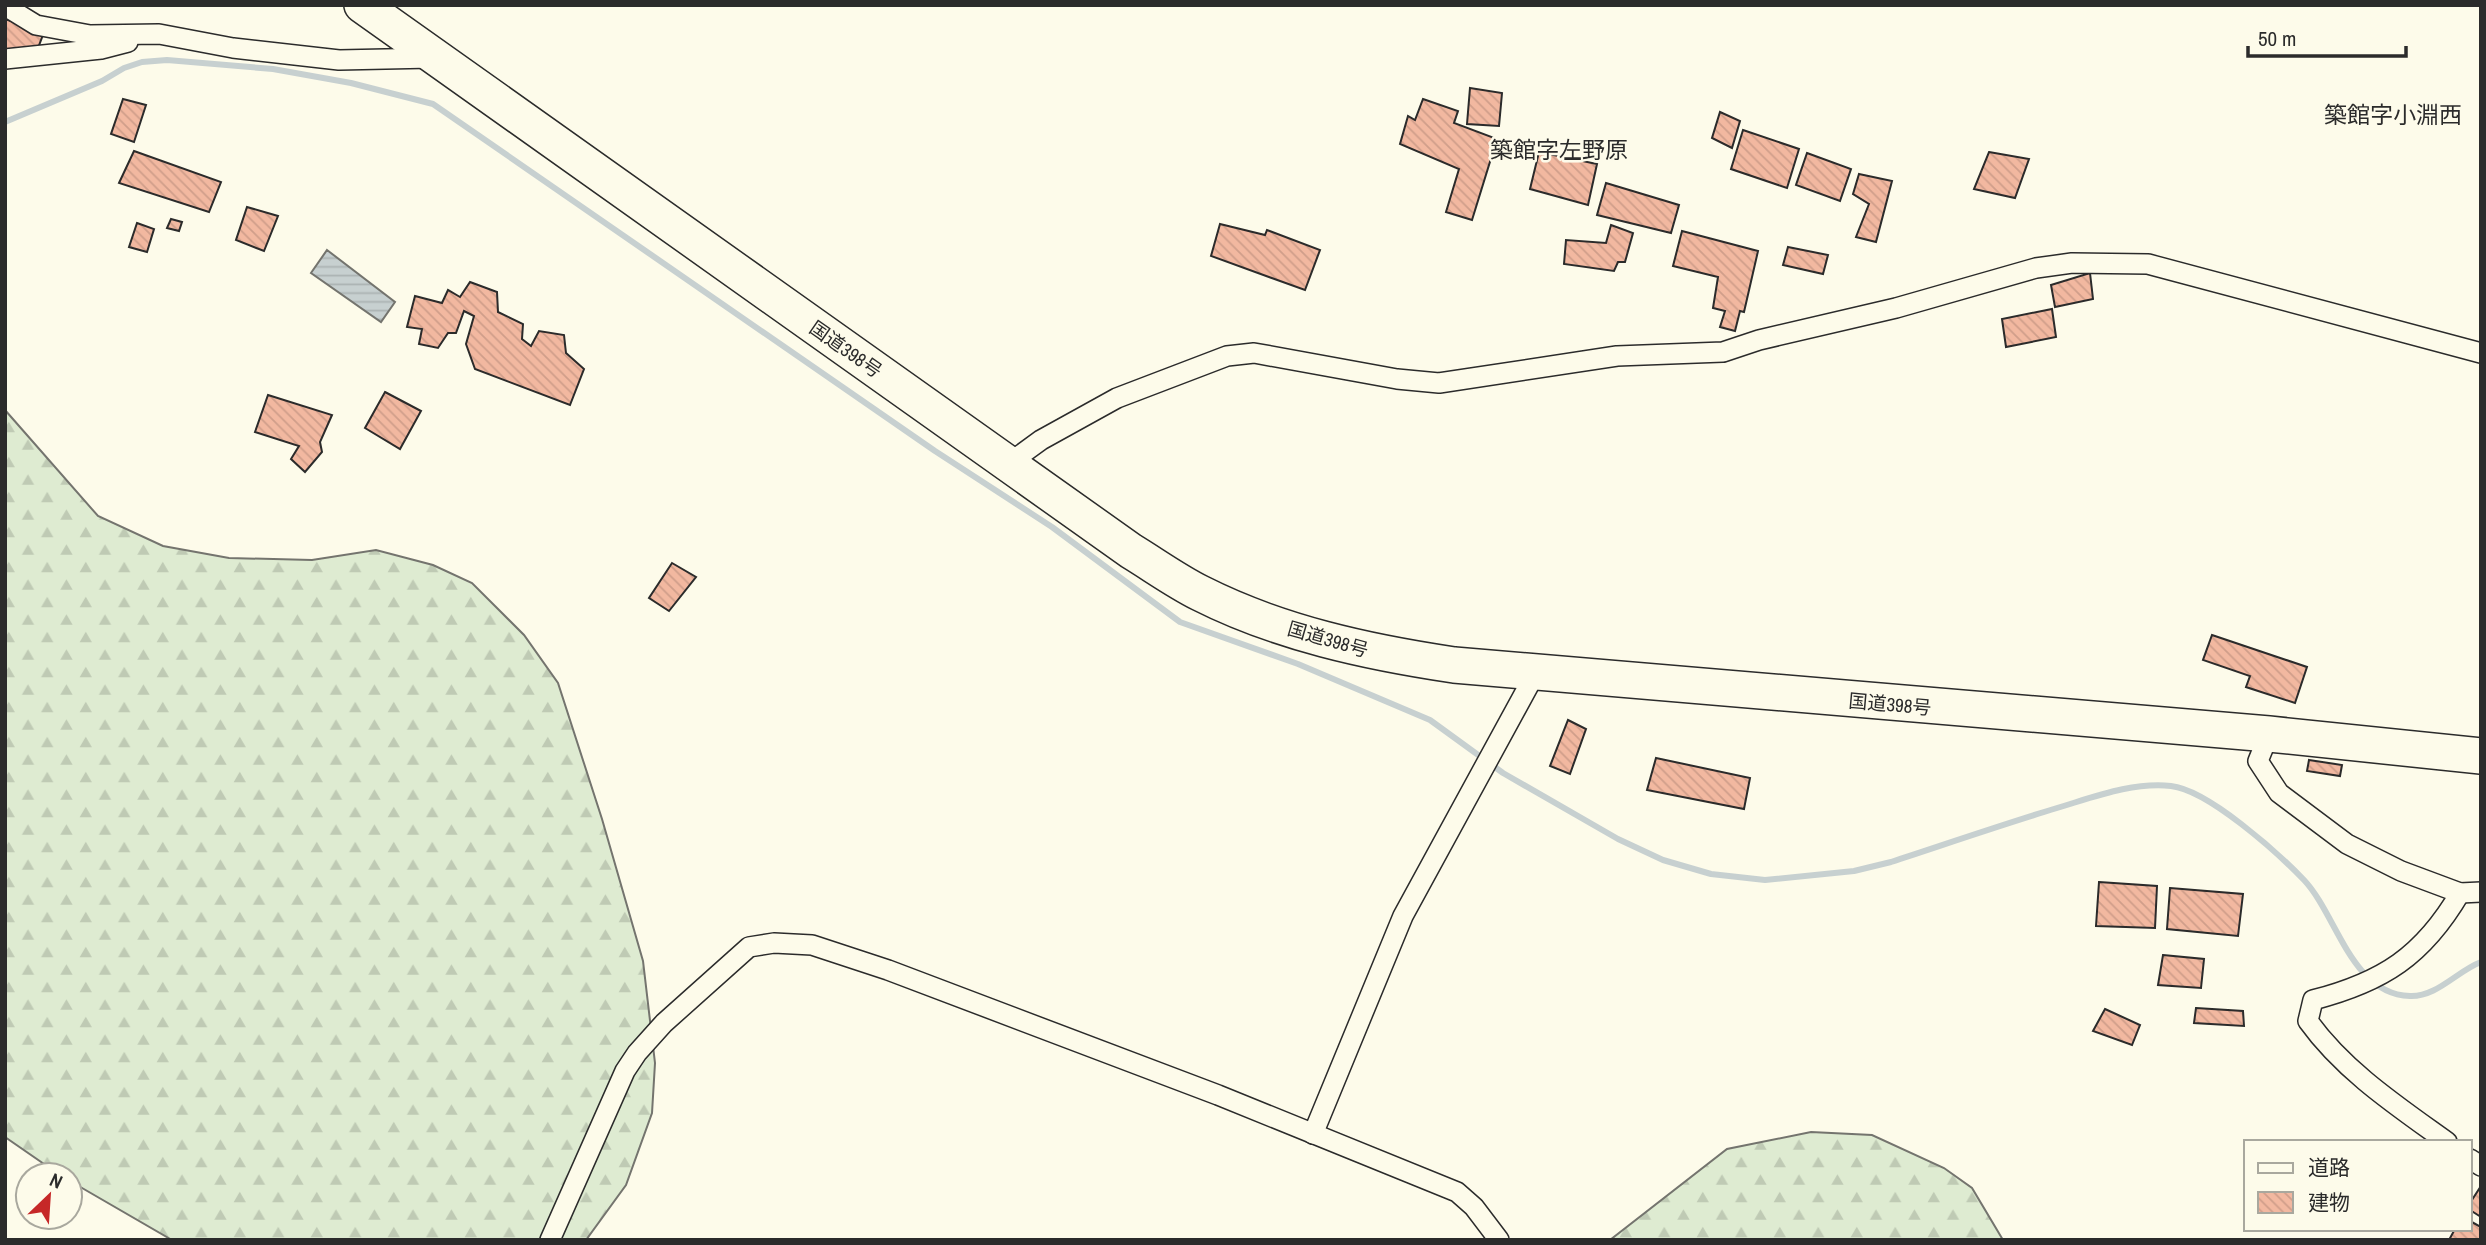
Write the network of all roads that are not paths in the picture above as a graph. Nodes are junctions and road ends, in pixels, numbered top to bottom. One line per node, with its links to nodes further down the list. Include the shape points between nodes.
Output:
1 (362, 5): 4 (highway, 国道398号)
2 (5, 6): 3 (street, via 36,25 90,36)
3 (159, 34): 4 (street, via 339,60); 5 (street, via 101,49)
4 (436, 57): 7 (highway, 国道398号)
5 (5, 59)
6 (2481, 353): 7 (street, via 2148,264 2072,263 2036,268 1723,352 1617,356 1438,383 1254,353 1227,356 1117,398 1041,440)
7 (1009, 464): 8 (highway, 国道398号, via 1131,551 1200,593 1269,621 1381,655)
8 (1535, 674): 9 (highway, 国道398号); 13 (street, via 1404,916)
9 (2269, 734): 10 (highway, 国道398号); 12 (street, via 2258,761 2279,793 2347,844)
10 (2481, 756)
11 (2481, 892): 12 (street)
12 (2460, 894): 14 (street, via 2440,927 2400,965 2313,1000 2308,1021 2378,1093)
13 (1313, 1134): 15 (street, via 888,970 812,945 774,943 749,947 637,1053); 16 (street, via 1457,1192)
14 (2444, 1140)
15 (550, 1240)
16 (1499, 1240)

